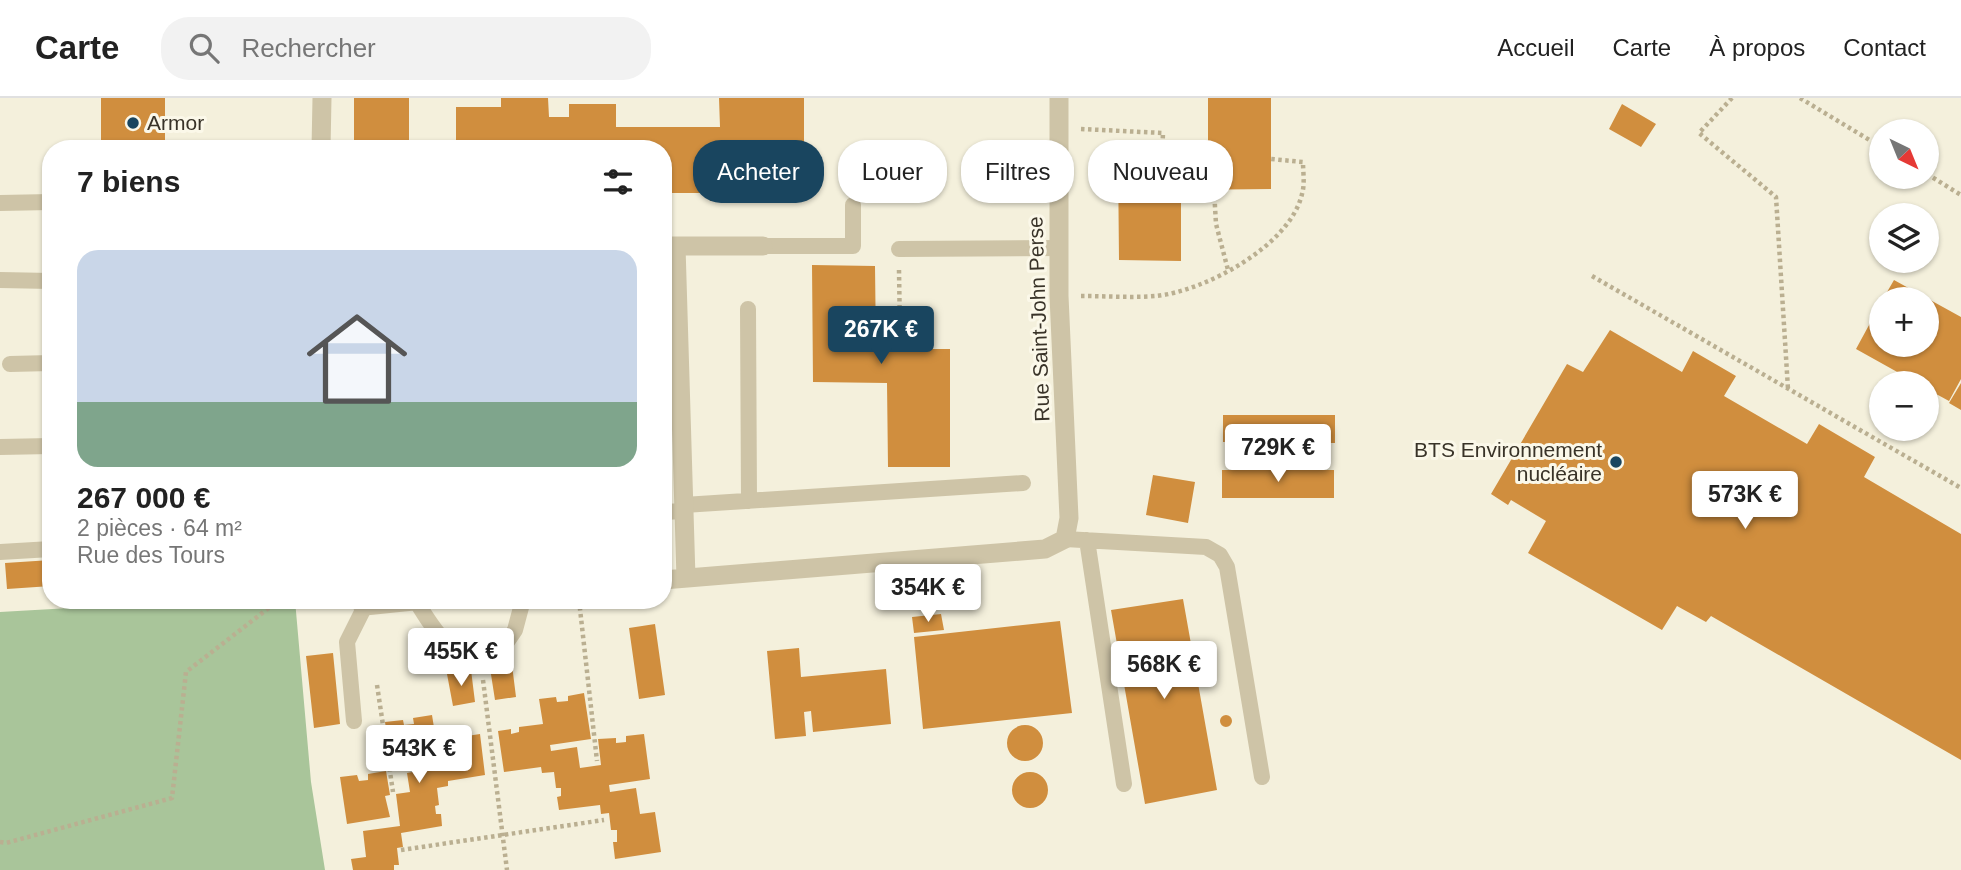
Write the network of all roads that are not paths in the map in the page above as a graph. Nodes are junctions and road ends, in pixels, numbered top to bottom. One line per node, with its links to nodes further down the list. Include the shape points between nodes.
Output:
1 (322, 98): 3 (street)
2 (1059, 98): 9 (street, Rue Saint-John Perse)
3 (321, 140)
4 (42, 202): 5 (lane)
5 (0, 203)
6 (853, 205): 8 (lane, via 853,246)
7 (672, 246): 8 (street)
8 (763, 246)
9 (1060, 248): 10 (lane); 23 (street, Rue Saint-John Perse, via 1069,518)
10 (899, 249)
11 (0, 280): 12 (lane)
12 (42, 281)
13 (672, 298): 21 (street)
14 (748, 309): 20 (lane)
15 (42, 363): 16 (lane)
16 (10, 364)
17 (42, 446): 18 (lane)
18 (0, 447)
19 (1023, 483): 20 (lane)
20 (749, 501): 21 (lane)
21 (684, 508): 22 (lane); 27 (street)
22 (672, 510)
23 (1065, 539): 24 (lane); 27 (street, via 1045,549)
24 (1087, 540): 33 (lane, via 1206,547 1220,555 1227,567); 34 (lane)
25 (42, 550): 26 (lane)
26 (0, 552)
27 (686, 578): 28 (street)
28 (672, 579)
29 (359, 609): 32 (lane, via 347,642)
30 (421, 609): 31 (lane, via 438,636 461,654 481,660 502,649 515,630)
31 (521, 609)
32 (354, 721)
33 (1262, 777)
34 (1124, 784)

